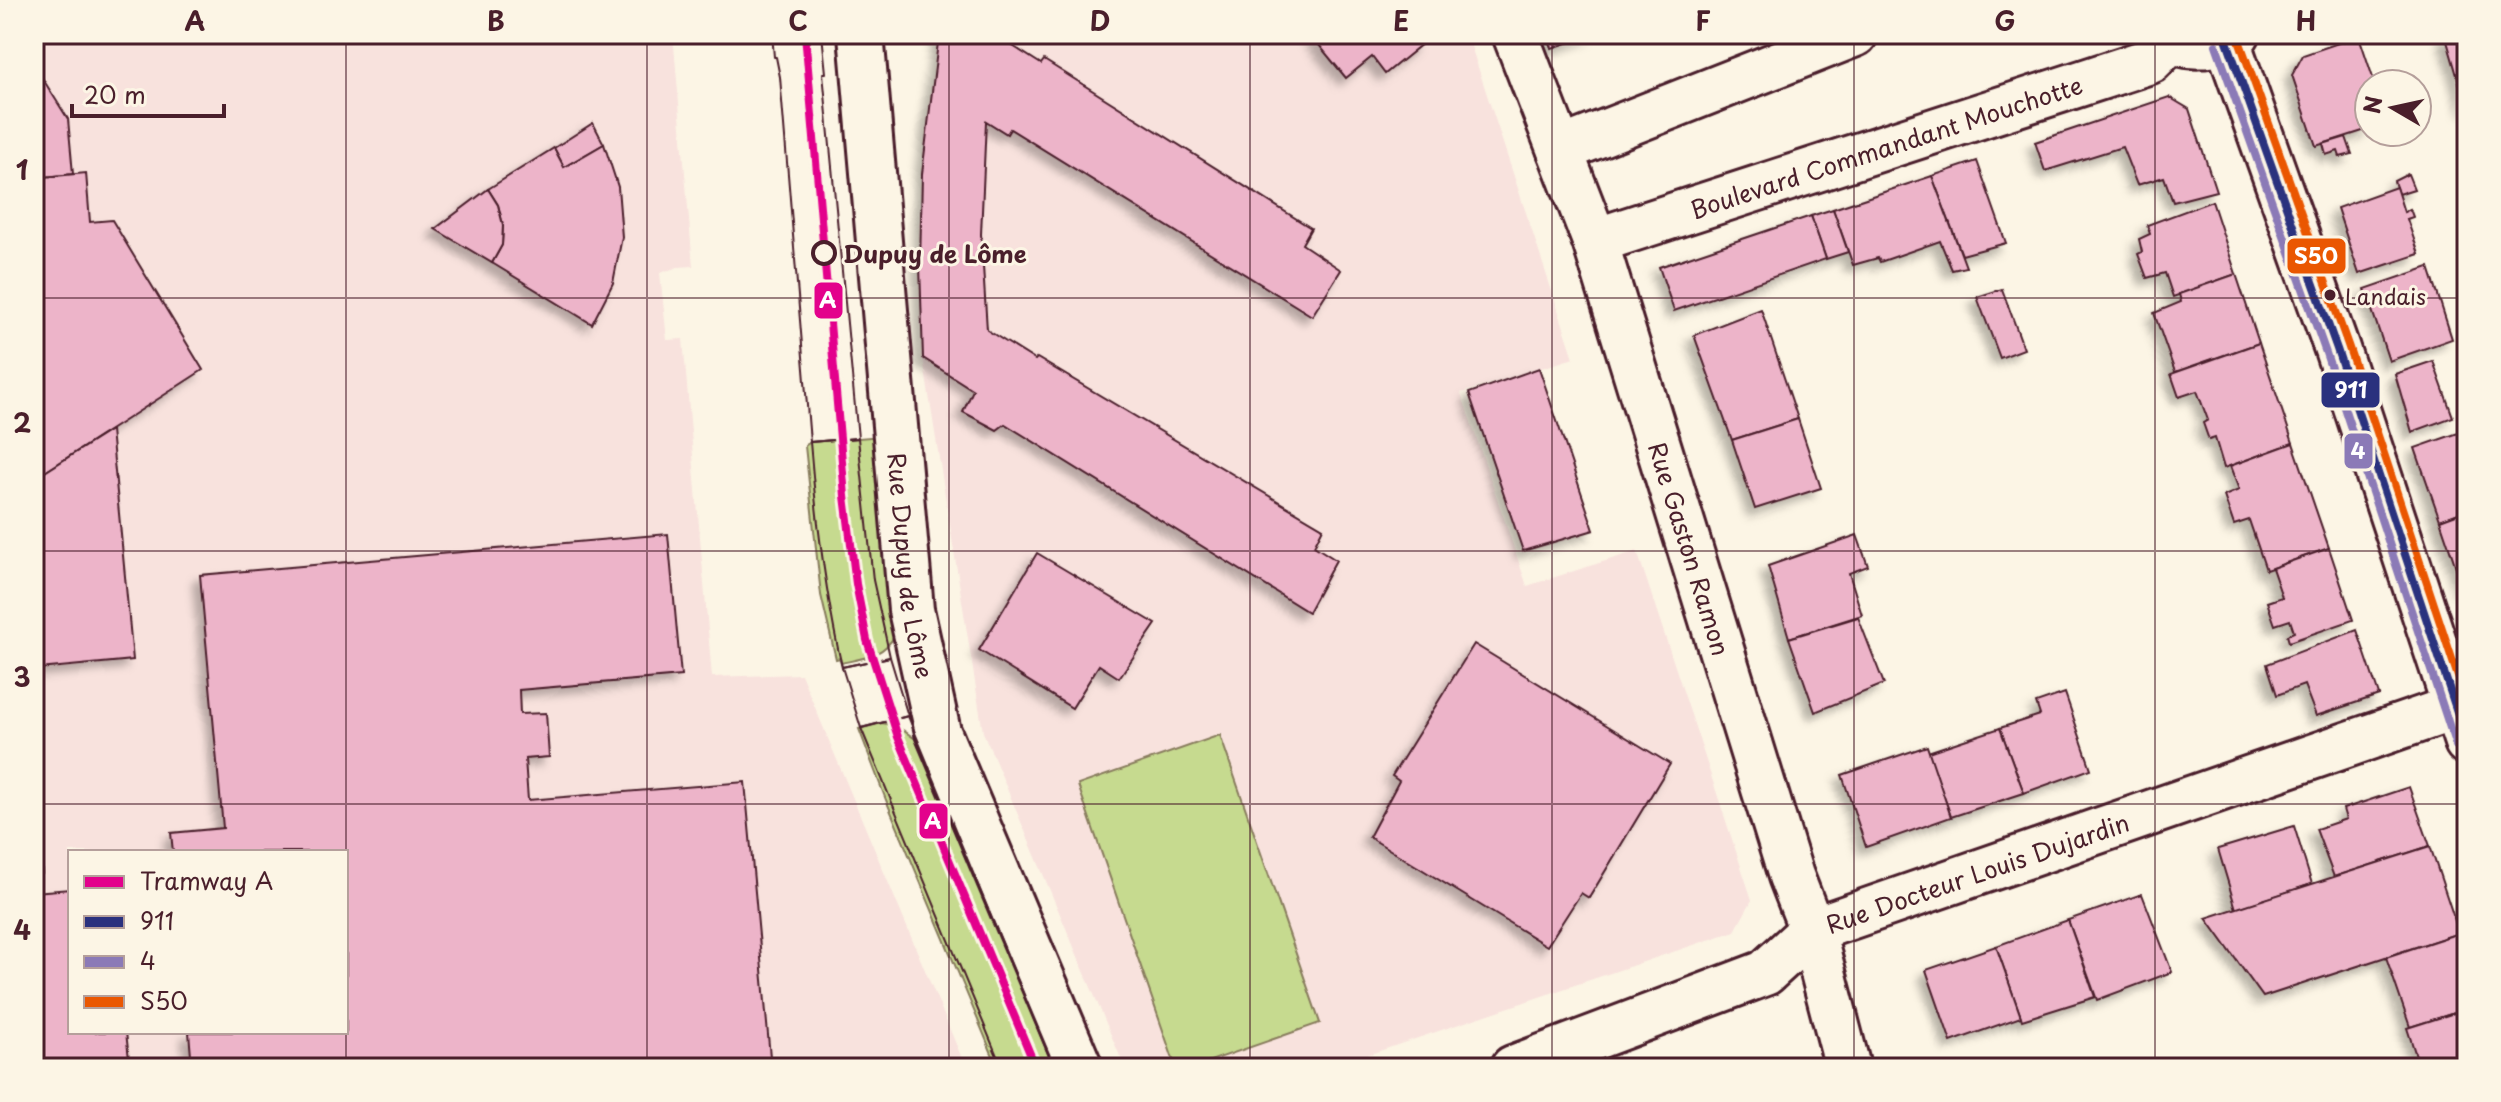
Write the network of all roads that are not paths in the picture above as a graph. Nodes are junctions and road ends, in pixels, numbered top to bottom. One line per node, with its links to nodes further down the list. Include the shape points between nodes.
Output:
1 (861, 34): 10 (street, Rue Dupuy de Lôme, via 911,610 938,732)
2 (1515, 34): 6 (street, Rue Gaston Ramon)
3 (1855, 34): 6 (street)
4 (2166, 37): 5 (street, via 2199,47); 7 (street, Boulevard Commandant Mouchotte, via 2150,61)
5 (2232, 37): 8 (street)
6 (1560, 150): 7 (street, Rue Gaston Ramon)
7 (1595, 241): 9 (street, Rue Gaston Ramon, via 1786,861)
8 (2462, 725): 9 (street, Rue Docteur Louis Dujardin)
9 (1812, 930): 11 (street, Rue Docteur Louis Dujardin, via 1765,973); 12 (street, Rue Gaston Ramon)
10 (1080, 1068)
11 (1513, 1068)
12 (1848, 1068)

